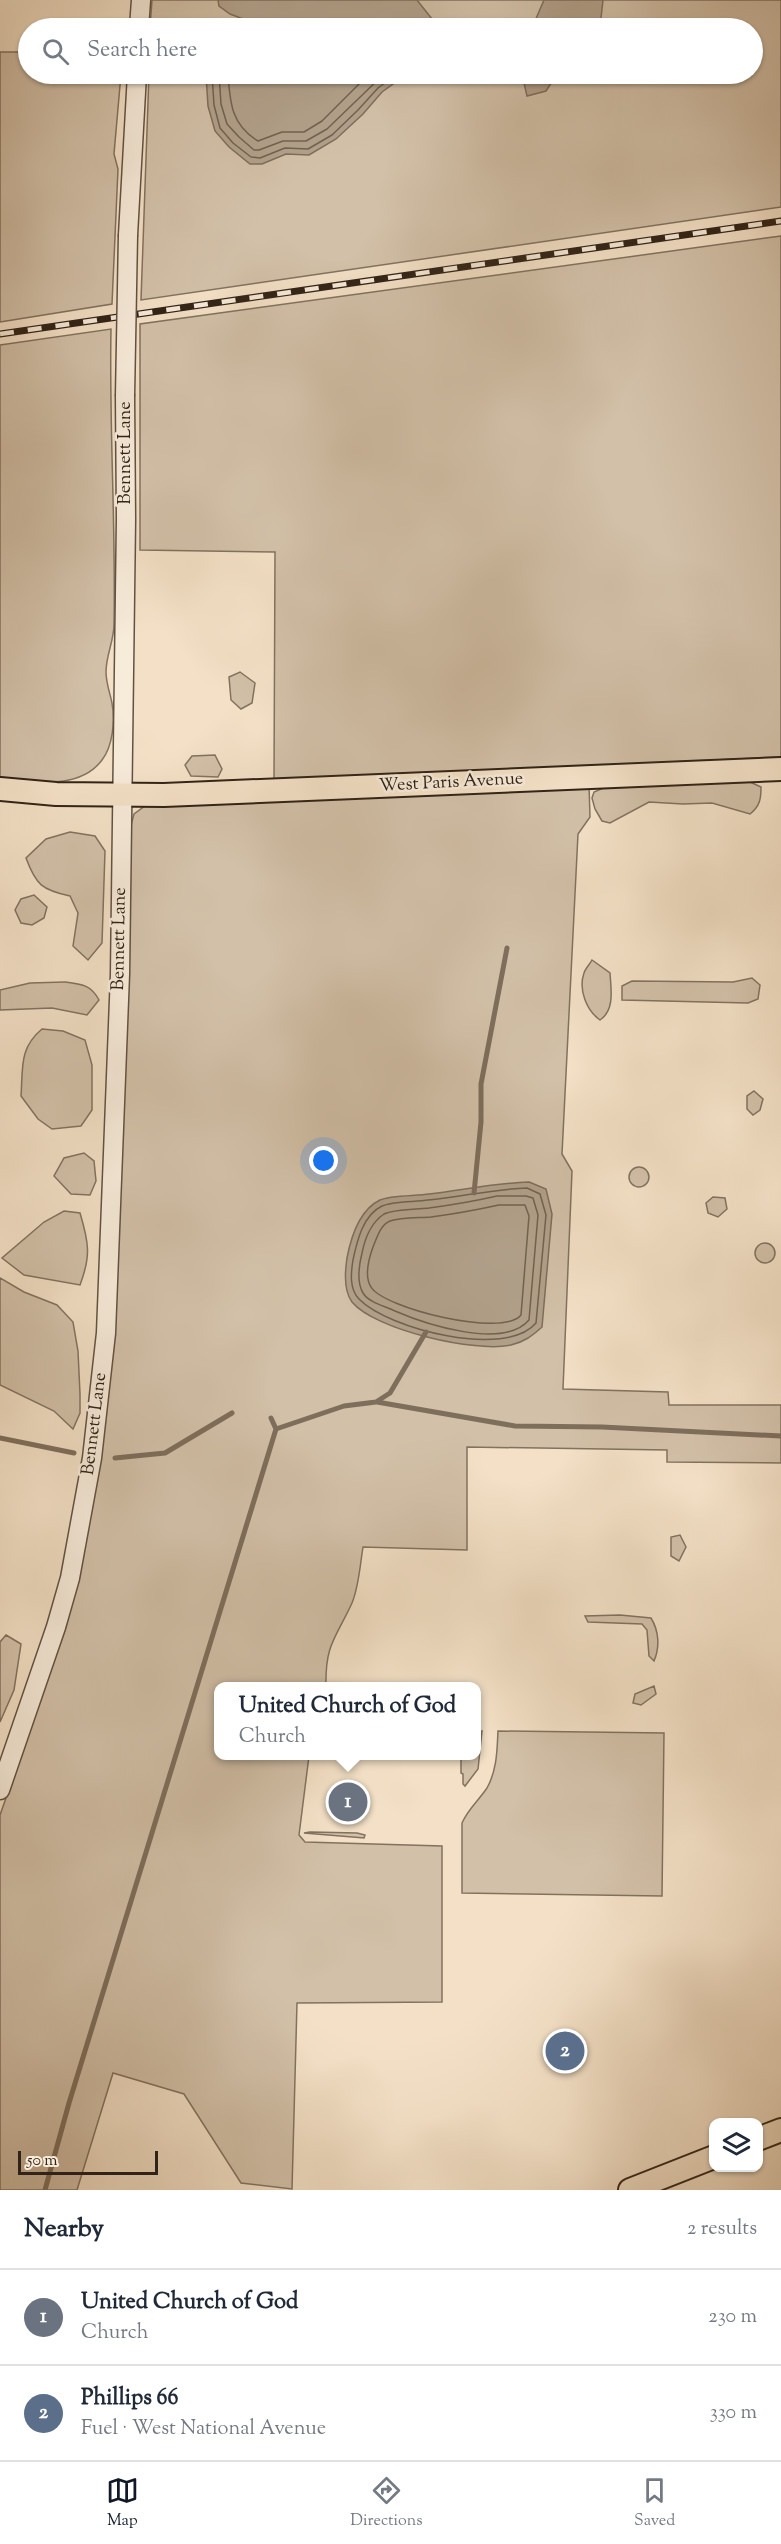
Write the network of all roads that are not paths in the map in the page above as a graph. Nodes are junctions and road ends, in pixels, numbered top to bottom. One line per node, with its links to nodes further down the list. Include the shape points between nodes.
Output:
1 (141, 0): 2 (street)
2 (140, 18)
3 (136, 84): 6 (street, Bennett Lane, bridge, via 128,235)
4 (781, 769): 6 (main road, West Paris Avenue)
5 (0, 789): 6 (main road, West Paris Avenue)
6 (122, 795): 7 (street, Bennett Lane, via 109,1283 92,1458 56,1627)
7 (0, 1790)
8 (781, 2130): 9 (main road)
9 (763, 2137)
10 (709, 2159): 11 (main road)
11 (630, 2190)

